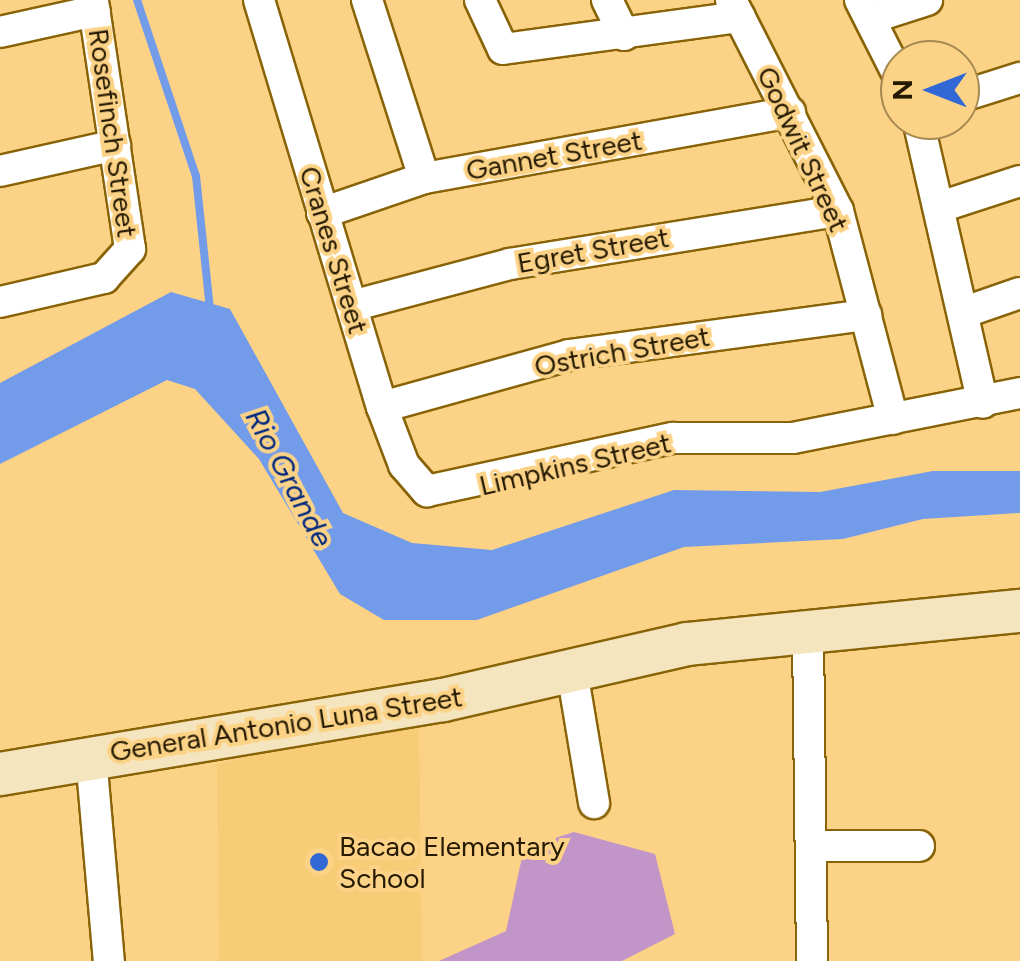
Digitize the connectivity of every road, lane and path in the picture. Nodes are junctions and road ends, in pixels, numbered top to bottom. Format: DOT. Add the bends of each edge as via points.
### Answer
graph roads {
  1 [pos="259,0"];
  2 [pos="367,0"];
  3 [pos="480,0"];
  4 [pos="607,0"];
  5 [pos="927,0"];
  6 [pos="94,6"];
  7 [pos="735,8"];
  8 [pos="866,9"];
  9 [pos="0,32"];
  10 [pos="624,35"];
  11 [pos="881,40"];
  12 [pos="1020,78"];
  13 [pos="980,91"];
  14 [pos="790,112"];
  15 [pos="923,140"];
  16 [pos="115,144"];
  17 [pos="0,171"];
  18 [pos="424,178"];
  19 [pos="1020,181"];
  20 [pos="940,207"];
  21 [pos="322,212"];
  22 [pos="838,212"];
  23 [pos="1020,294"];
  24 [pos="0,302"];
  25 [pos="352,306"];
  26 [pos="965,312"];
  27 [pos="866,315"];
  28 [pos="1020,393"];
  29 [pos="983,403"];
  30 [pos="382,406"];
  31 [pos="893,418"];
  32 [pos="427,491"];
  33 [pos="1020,611"];
  34 [pos="808,634"];
  35 [pos="572,671"];
  36 [pos="91,757"];
  37 [pos="0,774"];
  38 [pos="594,804"];
  39 [pos="811,846"];
  40 [pos="919,846"];
  41 [pos="109,961"];
  42 [pos="812,961"];
  1 -- 21 [label="street, Cranes Street"];
  2 -- 18 [label="street"];
  3 -- 10 [label="street" via="504,49"];
  4 -- 10 [label="street"];
  5 -- 8 [label="street"];
  6 -- 9 [label="street"];
  6 -- 16 [label="street, Rosefinch Street"];
  7 -- 10 [label="street"];
  7 -- 14 [label="street, Godwit Street"];
  8 -- 11 [label="street"];
  12 -- 13 [label="street"];
  14 -- 18 [label="street, Gannet Street"];
  14 -- 22 [label="street, Godwit Street"];
  15 -- 20 [label="street"];
  16 -- 17 [label="street"];
  16 -- 24 [label="street, Rosefinch Street" via="131,232 125,265"];
  18 -- 21 [label="street, Gannet Street"];
  19 -- 20 [label="street"];
  20 -- 26 [label="street"];
  21 -- 25 [label="street, Cranes Street"];
  22 -- 25 [label="street, Egret Street" via="510,264"];
  22 -- 27 [label="street, Godwit Street"];
  23 -- 26 [label="street"];
  25 -- 30 [label="street, Cranes Street"];
  26 -- 29 [label="street"];
  27 -- 30 [label="street, Ostrich Street" via="569,355"];
  27 -- 31 [label="street, Godwit Street"];
  28 -- 29 [label="street, Limpkins Street"];
  29 -- 31 [label="street, Limpkins Street"];
  30 -- 32 [label="street, Cranes Street" via="404,465"];
  31 -- 32 [label="street, Limpkins Street" via="794,438 673,438 462,491"];
  33 -- 34 [label="main road, General Antonio Luna Street"];
  34 -- 35 [label="main road, General Antonio Luna Street" via="686,644"];
  34 -- 39 [label="street"];
  35 -- 36 [label="main road, General Antonio Luna Street"];
  35 -- 38 [label="street"];
  36 -- 37 [label="main road, General Antonio Luna Street"];
  36 -- 41 [label="street"];
  39 -- 40 [label="street"];
  39 -- 42 [label="street"];
}
